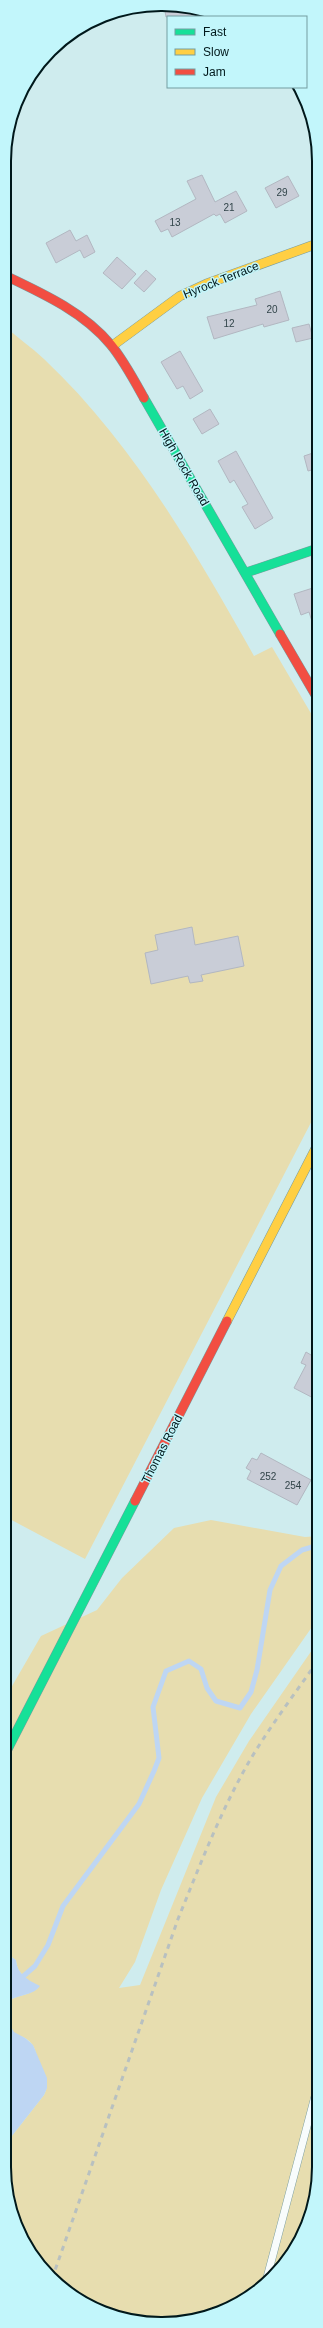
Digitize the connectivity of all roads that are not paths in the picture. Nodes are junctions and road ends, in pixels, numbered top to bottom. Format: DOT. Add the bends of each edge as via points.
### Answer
graph roads {
  1 [pos="312,245"];
  2 [pos="11,278"];
  3 [pos="112,346"];
  4 [pos="312,550"];
  5 [pos="245,573"];
  6 [pos="312,689"];
  7 [pos="312,1156"];
  8 [pos="11,1742"];
  9 [pos="312,2107"];
  10 [pos="268,2273"];
  1 -- 3 [label="main road, Hyrock Terrace" via="180,296"];
  2 -- 3 [label="main road, High Rock Road" via="50,298 93,328"];
  3 -- 5 [label="main road, High Rock Road"];
  4 -- 5 [label="main road"];
  5 -- 6 [label="main road, High Rock Road"];
  7 -- 8 [label="main road, Thomas Road"];
  9 -- 10 [label="lane"];
}
